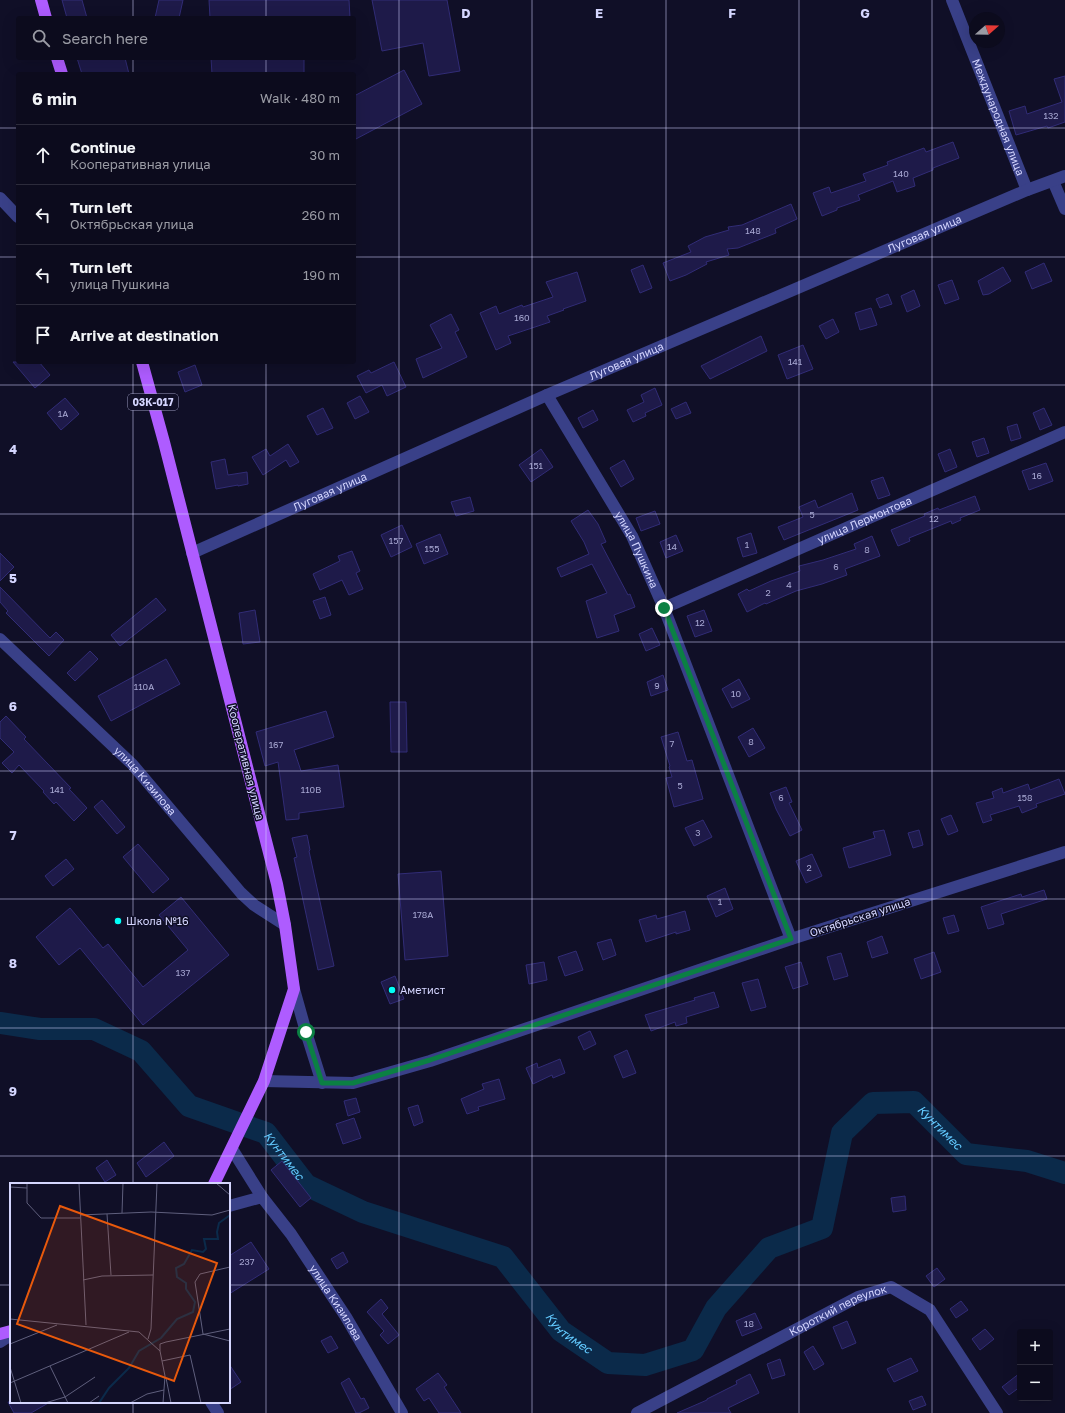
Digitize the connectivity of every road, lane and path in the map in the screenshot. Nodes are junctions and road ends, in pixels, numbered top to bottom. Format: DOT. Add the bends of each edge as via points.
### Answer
graph roads {
  1 [pos="41,0"];
  2 [pos="952,0"];
  3 [pos="45,16"];
  4 [pos="58,60"];
  5 [pos="61,72"];
  6 [pos="1065,176"];
  7 [pos="1053,181"];
  8 [pos="1027,190"];
  9 [pos="0,198"];
  10 [pos="1065,208"];
  11 [pos="16,215"];
  12 [pos="143,364"];
  13 [pos="547,395"];
  14 [pos="1065,432"];
  15 [pos="192,553"];
  16 [pos="664,608"];
  17 [pos="0,639"];
  18 [pos="1065,852"];
  19 [pos="285,925"];
  20 [pos="791,939"];
  21 [pos="294,989"];
  22 [pos="264,1081"];
  23 [pos="322,1083"];
  24 [pos="232,1149"];
  25 [pos="215,1183"];
  26 [pos="262,1197"];
  27 [pos="230,1206"];
  28 [pos="10,1331"];
  29 [pos="0,1334"];
  30 [pos="10,1336"];
  31 [pos="0,1342"];
  32 [pos="213,1403"];
  33 [pos="218,1413"];
  34 [pos="402,1413"];
  35 [pos="637,1413"];
  36 [pos="996,1413"];
  1 -- 3 [label="main road"];
  2 -- 8 [label="street, Международная улица"];
  4 -- 5 [label="main road"];
  6 -- 7 [label="street, Луговая улица"];
  7 -- 8 [label="street, Луговая улица"];
  7 -- 10 [label="street"];
  8 -- 13 [label="street, Луговая улица"];
  9 -- 11 [label="street"];
  12 -- 15 [label="main road, Кооперативная улица / 03К-017"];
  13 -- 15 [label="street, Луговая улица"];
  13 -- 16 [label="street, улица Пушкина" via="632,536"];
  14 -- 16 [label="street, улица Лермонтова"];
  15 -- 19 [label="main road, Кооперативная улица" via="277,884"];
  16 -- 20 [label="street, улица Пушкина"];
  17 -- 19 [label="street, улица Кизилова" via="132,764 241,892 254,905"];
  18 -- 20 [label="street, Октябрьская улица"];
  19 -- 21 [label="main road, Кооперативная улица"];
  20 -- 23 [label="street, Октябрьская улица" via="430,1060 353,1083"];
  21 -- 22 [label="main road"];
  21 -- 23 [label="street, Кооперативная улица"];
  22 -- 23 [label="street, Октябрьская улица"];
  22 -- 24 [label="main road"];
  24 -- 25 [label="main road"];
  24 -- 26 [label="street, улица Кизилова"];
  26 -- 27 [label="street"];
  26 -- 34 [label="street, улица Кизилова" via="291,1234 346,1317"];
  28 -- 29 [label="main road"];
  30 -- 31 [label="street"];
  32 -- 33 [label="street"];
  35 -- 36 [label="street, Короткий переулок" via="858,1297 891,1287 930,1310"];
}
